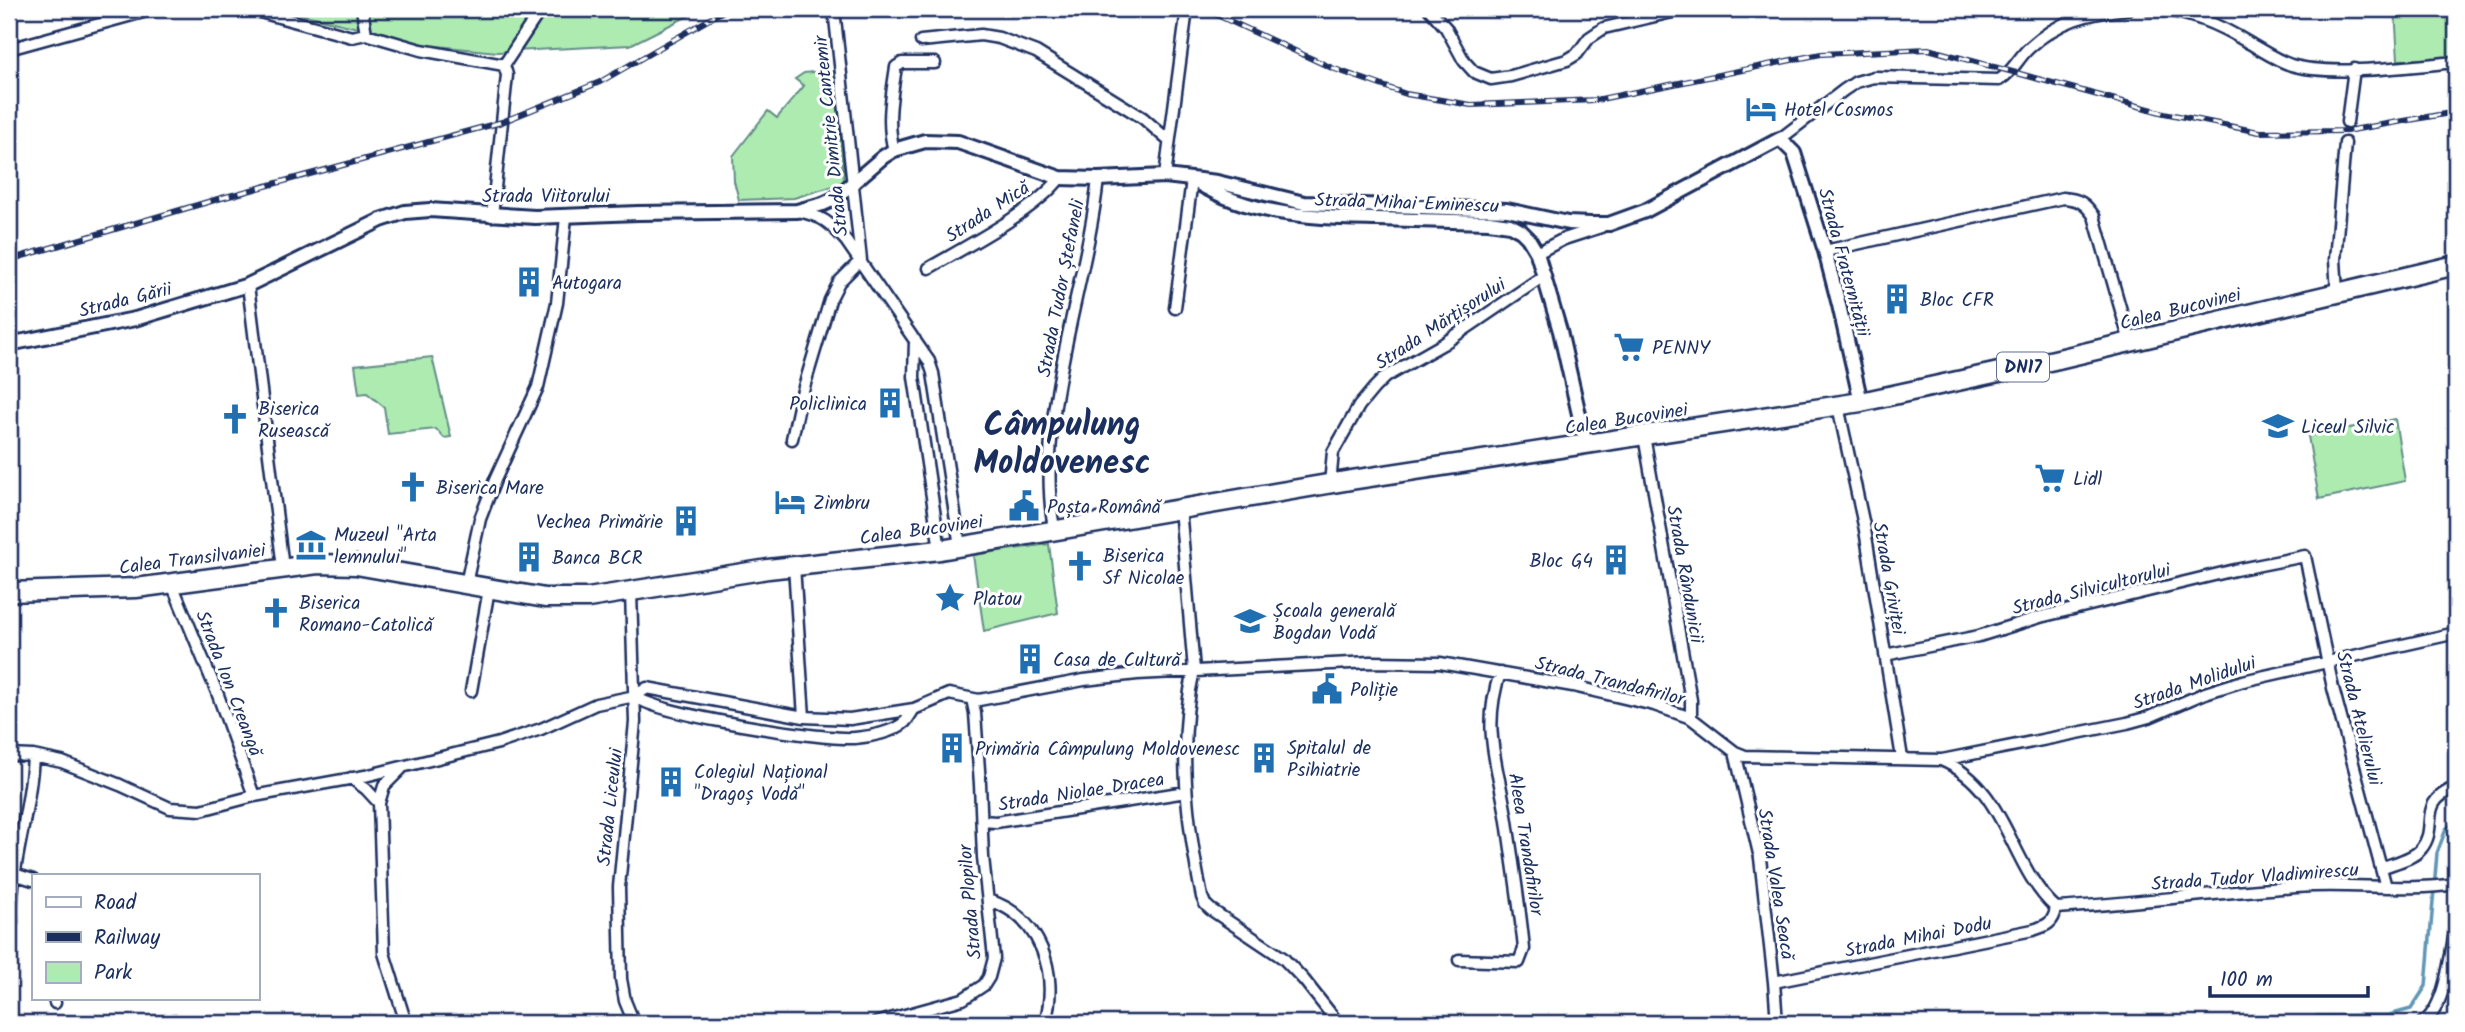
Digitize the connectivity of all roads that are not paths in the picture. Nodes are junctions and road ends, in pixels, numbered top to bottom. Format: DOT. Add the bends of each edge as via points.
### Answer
graph roads {
  1 [pos="154,9"];
  2 [pos="249,9"];
  3 [pos="362,9"];
  4 [pos="541,9"];
  5 [pos="834,9"];
  6 [pos="1187,9"];
  7 [pos="1429,9"];
  8 [pos="1685,9"];
  9 [pos="2128,9"];
  10 [pos="2149,9"];
  11 [pos="2112,10"];
  12 [pos="366,34"];
  13 [pos="921,41"];
  14 [pos="9,49"];
  15 [pos="935,62"];
  16 [pos="2456,62"];
  17 [pos="504,65"];
  18 [pos="2354,69"];
  19 [pos="2347,122"];
  20 [pos="1780,139"];
  21 [pos="1168,140"];
  22 [pos="2345,144"];
  23 [pos="894,150"];
  24 [pos="1165,176"];
  25 [pos="1060,178"];
  26 [pos="1098,179"];
  27 [pos="1192,180"];
  28 [pos="853,184"];
  29 [pos="797,211"];
  30 [pos="492,216"];
  31 [pos="566,217"];
  32 [pos="1609,224"];
  33 [pos="1825,251"];
  34 [pos="1537,253"];
  35 [pos="861,260"];
  36 [pos="2456,265"];
  37 [pos="929,268"];
  38 [pos="1545,275"];
  39 [pos="248,285"];
  40 [pos="2337,292"];
  41 [pos="1175,308"];
  42 [pos="915,339"];
  43 [pos="2130,342"];
  44 [pos="9,344"];
  45 [pos="1861,402"];
  46 [pos="1838,406"];
  47 [pos="1644,436"];
  48 [pos="792,439"];
  49 [pos="1586,445"];
  50 [pos="1330,484"];
  51 [pos="1180,509"];
  52 [pos="1054,529"];
  53 [pos="960,546"];
  54 [pos="940,550"];
  55 [pos="2305,556"];
  56 [pos="794,566"];
  57 [pos="283,568"];
  58 [pos="172,584"];
  59 [pos="466,584"];
  60 [pos="489,589"];
  61 [pos="9,592"];
  62 [pos="631,592"];
  63 [pos="2456,633"];
  64 [pos="1885,655"];
  65 [pos="2328,662"];
  66 [pos="1194,670"];
  67 [pos="1500,673"];
  68 [pos="471,691"];
  69 [pos="635,696"];
  70 [pos="972,699"];
  71 [pos="914,709"];
  72 [pos="804,717"];
  73 [pos="1691,718"];
  74 [pos="1735,752"];
  75 [pos="9,755"];
  76 [pos="33,756"];
  77 [pos="1902,758"];
  78 [pos="1941,760"];
  79 [pos="405,766"];
  80 [pos="351,778"];
  81 [pos="2456,787"];
  82 [pos="1186,792"];
  83 [pos="254,796"];
  84 [pos="379,803"];
  85 [pos="982,821"];
  86 [pos="2381,867"];
  87 [pos="14,874"];
  88 [pos="32,880"];
  89 [pos="2452,885"];
  90 [pos="2386,887"];
  91 [pos="988,900"];
  92 [pos="2056,908"];
  93 [pos="12,922"];
  94 [pos="2456,928"];
  95 [pos="1459,960"];
  96 [pos="1774,982"];
  97 [pos="406,1023"];
  98 [pos="634,1023"];
  99 [pos="876,1023"];
  100 [pos="1045,1023"];
  101 [pos="1338,1023"];
  102 [pos="1777,1023"];
  103 [pos="2422,1023"];
  1 -- 14 [label="street"];
  2 -- 12 [label="street" via="352,37"];
  3 -- 12 [label="street"];
  4 -- 17 [label="street"];
  5 -- 28 [label="street, Strada Dimitrie Cantemir"];
  6 -- 21 [label="street"];
  7 -- 8 [label="street" via="1464,61 1474,72 1491,79 1567,60 1604,28"];
  9 -- 11 [label="street"];
  10 -- 18 [label="street" via="2214,23 2301,68"];
  11 -- 20 [label="street, Strada Mihai Eminescu" via="2054,28 2026,50 2000,80 1874,76 1856,82"];
  12 -- 17 [label="street" via="421,50"];
  13 -- 21 [label="street" via="981,35 1036,52 1137,113"];
  15 -- 23 [label="street" via="902,62 896,67 890,114"];
  16 -- 18 [label="street"];
  17 -- 30 [label="street" via="507,75"];
  18 -- 19 [label="street"];
  20 -- 32 [label="street, Strada Mihai Eminescu" via="1645,211"];
  20 -- 33 [label="street, Strada Fraternității" via="1794,153"];
  21 -- 24 [label="street"];
  22 -- 40 [label="street" via="2335,260"];
  23 -- 25 [label="street, Strada Mihai Eminescu" via="925,141 958,142"];
  23 -- 28 [label="street, Strada Mihai Eminescu"];
  24 -- 26 [label="street, Strada Mihai Eminescu"];
  24 -- 27 [label="street, Strada Mihai Eminescu"];
  25 -- 26 [label="street, Strada Mihai Eminescu"];
  25 -- 37 [label="street, Strada Mică" via="1041,198"];
  26 -- 52 [label="street, Strada Tudor Ștefaneli" via="1053,424 1049,497"];
  27 -- 32 [label="street, Strada Mihai Eminescu" via="1304,203 1499,210 1568,223"];
  27 -- 34 [label="street, Strada Mihai Eminescu" via="1214,194 1250,206 1304,217 1500,223 1521,231"];
  27 -- 41 [label="street"];
  28 -- 29 [label="street, Strada Viitorului" via="823,204"];
  28 -- 35 [label="street, Strada Dimitrie Cantemir"];
  29 -- 31 [label="street, Strada Viitorului"];
  29 -- 35 [label="street, Strada Dimitrie Cantemir" via="820,216 831,224"];
  30 -- 31 [label="street, Strada Viitorului"];
  30 -- 39 [label="street, Strada Viitorului" via="405,212"];
  31 -- 59 [label="street" via="556,303 538,387 480,520"];
  32 -- 34 [label="street, Strada Mihai Eminescu"];
  33 -- 43 [label="street" via="2075,199 2087,205 2094,216"];
  33 -- 45 [label="street, Strada Fraternității"];
  34 -- 38 [label="street"];
  35 -- 42 [label="street, Strada Dimitrie Cantemir"];
  35 -- 48 [label="street" via="839,282 830,300"];
  36 -- 40 [label="highway, Calea Bucovinei / DN17"];
  38 -- 49 [label="street"];
  38 -- 50 [label="street, Strada Mărțișorului" via="1385,377 1359,406 1334,452"];
  39 -- 44 [label="street, Strada Gării" via="135,318"];
  39 -- 57 [label="street"];
  40 -- 43 [label="highway, Calea Bucovinei / DN17"];
  42 -- 53 [label="street, Strada Dimitrie Cantemir" via="933,373"];
  42 -- 54 [label="street" via="914,377"];
  43 -- 45 [label="highway, Calea Bucovinei / DN17"];
  45 -- 46 [label="highway, Calea Bucovinei / DN17"];
  46 -- 47 [label="highway, Calea Bucovinei / DN17"];
  46 -- 64 [label="street, Strada Griviței" via="1865,530"];
  47 -- 49 [label="highway, Calea Bucovinei / DN17"];
  47 -- 73 [label="street, Strada Rândunicii"];
  49 -- 50 [label="highway, Calea Bucovinei / DN17"];
  50 -- 51 [label="highway, Calea Bucovinei / DN17"];
  51 -- 52 [label="highway, Calea Bucovinei / DN17"];
  51 -- 66 [label="street"];
  52 -- 53 [label="highway, Calea Bucovinei / DN17"];
  53 -- 54 [label="highway, Calea Bucovinei / DN17"];
  54 -- 56 [label="highway, Calea Bucovinei / DN17"];
  55 -- 64 [label="street, Strada Silvicultorului"];
  55 -- 65 [label="street, Strada Atelierului"];
  56 -- 62 [label="highway, Calea Transilvaniei / DN17"];
  56 -- 72 [label="street"];
  57 -- 58 [label="highway, Calea Transilvaniei / DN17"];
  57 -- 59 [label="highway, Calea Transilvaniei / DN17" via="356,565"];
  58 -- 61 [label="highway, Calea Transilvaniei / DN17"];
  58 -- 83 [label="street, Strada Ion Creangă"];
  59 -- 60 [label="highway, Calea Transilvaniei / DN17"];
  60 -- 62 [label="highway, Calea Transilvaniei / DN17" via="560,598"];
  60 -- 68 [label="street"];
  62 -- 69 [label="street, Strada Liceului"];
  63 -- 65 [label="street, Strada Molidului"];
  64 -- 77 [label="street, Strada Griviței"];
  65 -- 78 [label="street, Strada Molidului" via="2218,689 2127,723"];
  65 -- 86 [label="street, Strada Atelierului"];
  66 -- 67 [label="street, Strada Trandafirilor" via="1395,661"];
  66 -- 70 [label="street, Strada Trandafirilor" via="1084,680"];
  66 -- 82 [label="street" via="1185,748"];
  67 -- 73 [label="street, Strada Trandafirilor" via="1637,701"];
  67 -- 95 [label="street, Aleea Trandafirilor" via="1490,734 1524,949 1519,962"];
  69 -- 71 [label="street" via="647,704 815,737 872,735 905,723"];
  69 -- 72 [label="street" via="653,688"];
  69 -- 79 [label="street" via="596,704 499,743"];
  69 -- 98 [label="street, Strada Liceului" via="619,887 621,979"];
  70 -- 71 [label="street, Strada Trandafirilor" via="949,694"];
  70 -- 85 [label="street, Strada Plopilor"];
  71 -- 72 [label="street" via="864,719"];
  73 -- 74 [label="street, Strada Trandafirilor"];
  74 -- 77 [label="street" via="1745,756"];
  74 -- 96 [label="street, Strada Valea Seacă" via="1760,858"];
  75 -- 76 [label="street"];
  76 -- 83 [label="street" via="96,774 170,808 201,810"];
  76 -- 87 [label="street"];
  77 -- 78 [label="street"];
  78 -- 92 [label="street" via="1977,783 2035,882"];
  79 -- 80 [label="street"];
  79 -- 84 [label="street" via="384,786"];
  80 -- 83 [label="street"];
  80 -- 84 [label="street"];
  81 -- 86 [label="street" via="2433,803 2420,851"];
  82 -- 85 [label="street, Strada Niolae Dracea"];
  82 -- 101 [label="street" via="1205,904 1283,958"];
  84 -- 97 [label="street" via="384,953"];
  85 -- 91 [label="street, Strada Plopilor"];
  86 -- 90 [label="street, Strada Atelierului"];
  87 -- 88 [label="street"];
  87 -- 93 [label="street"];
  89 -- 90 [label="street, Strada Tudor Vladimirescu"];
  90 -- 92 [label="street, Strada Tudor Vladimirescu" via="2269,888"];
  91 -- 99 [label="street, Strada Plopilor" via="994,958 985,985 963,999"];
  91 -- 100 [label="street" via="1027,925 1041,944 1049,987"];
  92 -- 96 [label="street, Strada Mihai Dodu" via="2045,927"];
  94 -- 103 [label="street" via="2444,989 2430,1019"];
  96 -- 102 [label="street, Strada Valea Seacă"];
}
